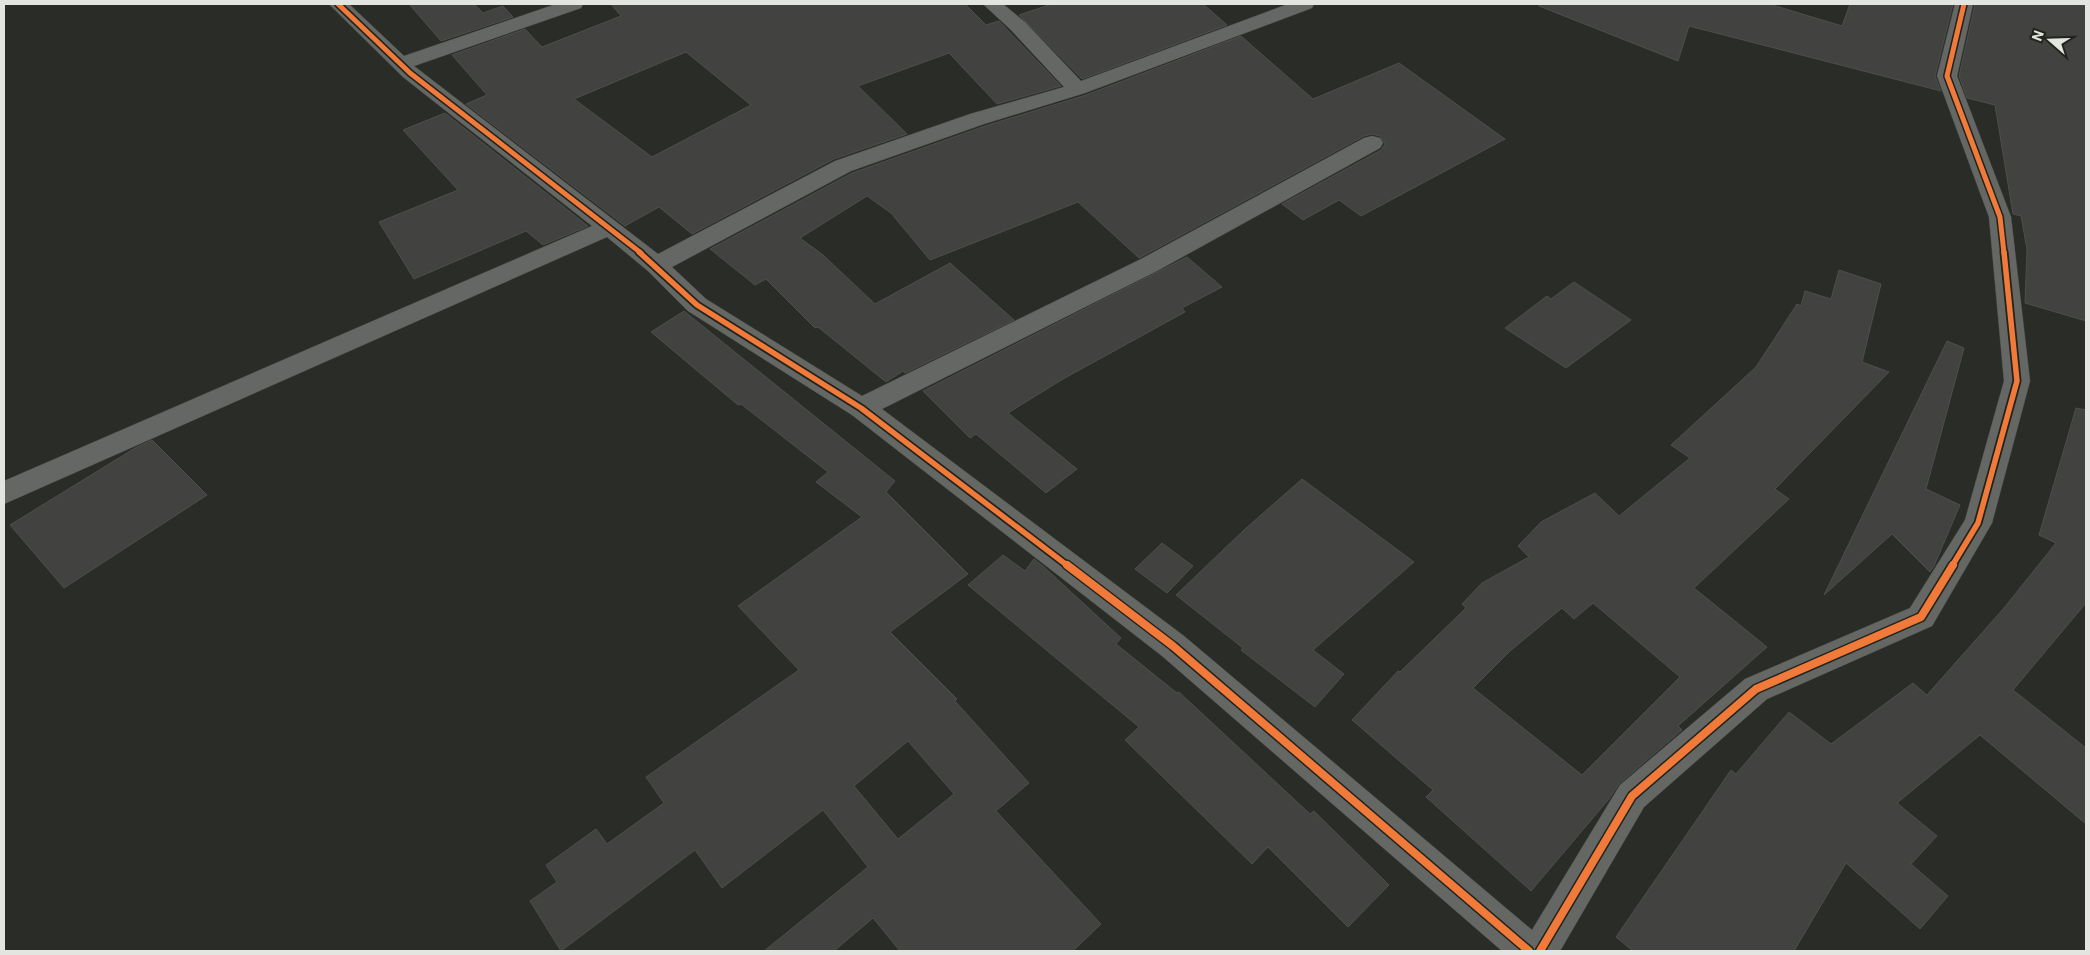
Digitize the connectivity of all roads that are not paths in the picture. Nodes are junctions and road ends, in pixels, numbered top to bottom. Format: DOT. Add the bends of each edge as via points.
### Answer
graph roads {
  1 [pos="338,4"];
  2 [pos="574,4"];
  3 [pos="992,4"];
  4 [pos="1304,4"];
  5 [pos="1964,4"];
  6 [pos="402,64"];
  7 [pos="1078,89"];
  8 [pos="1372,143"];
  9 [pos="609,227"];
  10 [pos="656,265"];
  11 [pos="861,408"];
  12 [pos="4,493"];
  13 [pos="1529,951"];
  14 [pos="1540,951"];
  1 -- 6 [label="street"];
  2 -- 6 [label="street"];
  3 -- 7 [label="street" via="1018,26"];
  4 -- 7 [label="street"];
  5 -- 14 [label="street" via="1947,76 2000,217 2017,381 1978,523 1921,617 1756,689 1632,796"];
  6 -- 9 [label="street" via="508,151"];
  7 -- 10 [label="street" via="977,119 842,166"];
  8 -- 11 [label="street" via="1149,265"];
  9 -- 10 [label="street"];
  9 -- 12 [label="street"];
  10 -- 11 [label="street" via="697,305"];
  11 -- 13 [label="street" via="1172,646"];
}
